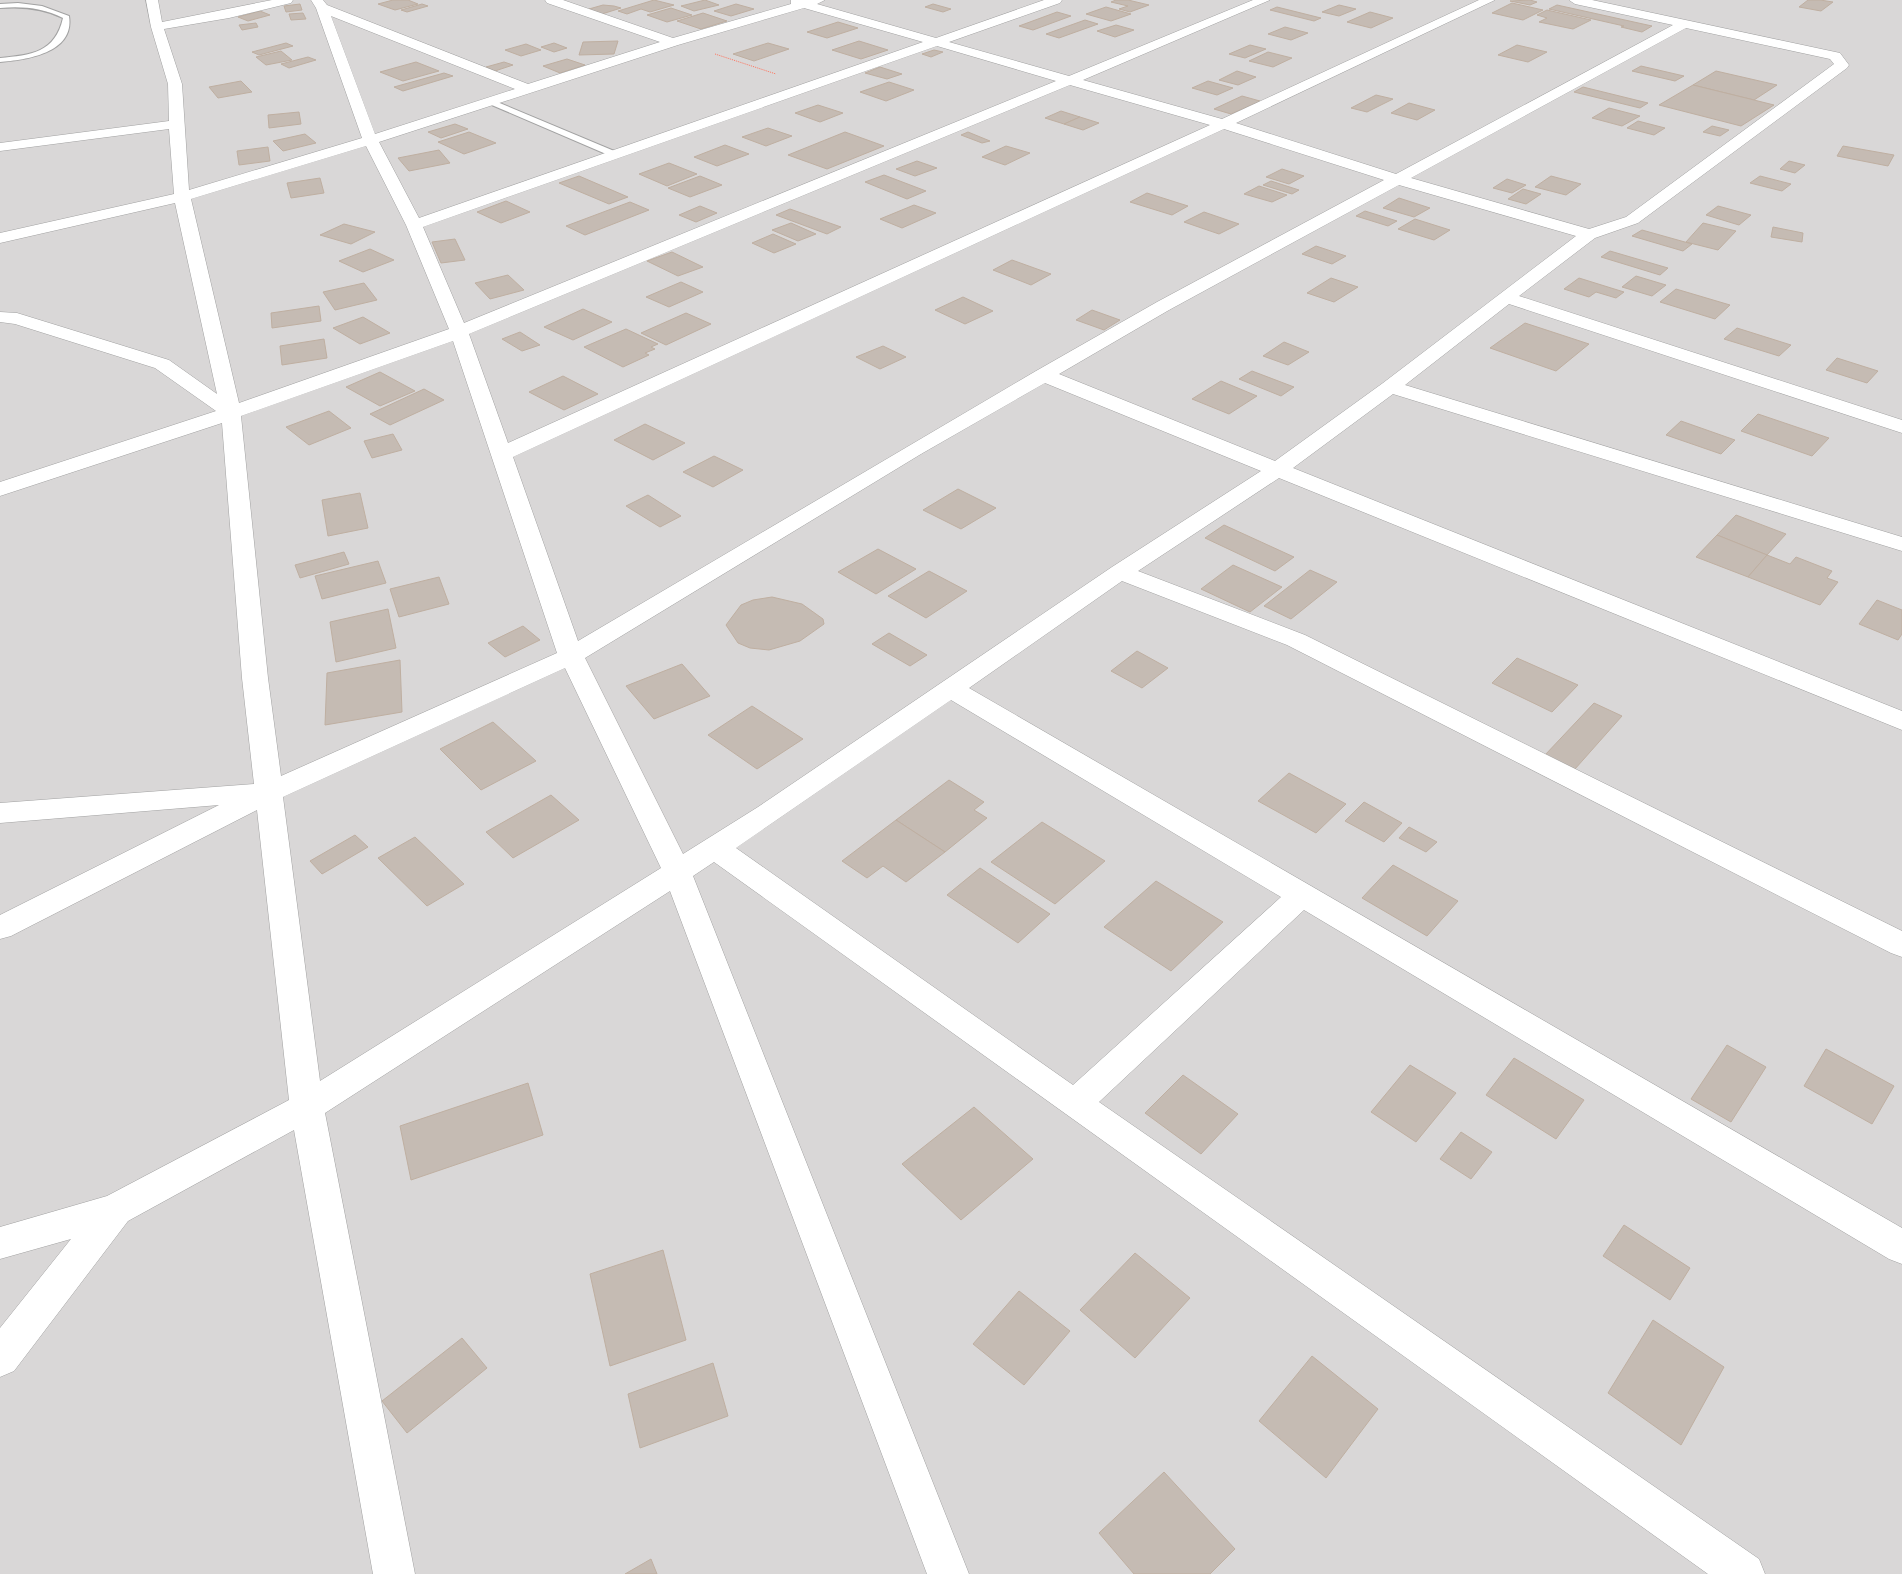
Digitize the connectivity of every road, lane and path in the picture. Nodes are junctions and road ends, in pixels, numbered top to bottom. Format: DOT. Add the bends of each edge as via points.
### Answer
graph roads {
  1 [pos="152,0"];
  2 [pos="286,0"];
  3 [pos="551,0"];
  4 [pos="789,0"];
  5 [pos="819,0"];
  6 [pos="1056,0"];
  7 [pos="1264,0"];
  8 [pos="1489,0"];
  9 [pos="1575,0"];
  10 [pos="319,4"];
  11 [pos="805,5"];
  12 [pos="0,6"];
  13 [pos="1684,24"];
  14 [pos="157,26"];
  15 [pos="673,42"];
  16 [pos="933,42"];
  17 [pos="0,60"];
  18 [pos="1070,80"];
  19 [pos="815,84"];
  20 [pos="528,89"];
  21 [pos="490,101"];
  22 [pos="176,124"];
  23 [pos="1223,124"];
  24 [pos="370,140"];
  25 [pos="0,147"];
  26 [pos="616,155"];
  27 [pos="1397,179"];
  28 [pos="182,197"];
  29 [pos="414,226"];
  30 [pos="1589,234"];
  31 [pos="0,238"];
  32 [pos="1507,298"];
  33 [pos="0,317"];
  34 [pos="460,332"];
  35 [pos="1044,375"];
  36 [pos="1390,387"];
  37 [pos="231,413"];
  38 [pos="1902,427"];
  39 [pos="501,454"];
  40 [pos="1278,469"];
  41 [pos="0,489"];
  42 [pos="1902,544"];
  43 [pos="1120,572"];
  44 [pos="571,656"];
  45 [pos="951,688"];
  46 [pos="1902,721"];
  47 [pos="269,792"];
  48 [pos="0,813"];
  49 [pos="715,848"];
  50 [pos="677,872"];
  51 [pos="1302,895"];
  52 [pos="0,928"];
  53 [pos="1902,945"];
  54 [pos="1075,1104"];
  55 [pos="307,1106"];
  56 [pos="115,1210"];
  57 [pos="0,1243"];
  58 [pos="1902,1247"];
  59 [pos="0,1358"];
  60 [pos="394,1574"];
  61 [pos="948,1574"];
  62 [pos="1744,1574"];
  1 -- 14 [label="street"];
  2 -- 14 [label="street"];
  3 -- 15 [label="street"];
  4 -- 11 [label="street"];
  5 -- 11 [label="street"];
  6 -- 16 [label="street"];
  7 -- 18 [label="street"];
  8 -- 23 [label="street"];
  9 -- 13 [label="street"];
  10 -- 20 [label="street"];
  10 -- 24 [label="street"];
  11 -- 15 [label="street"];
  11 -- 16 [label="street"];
  12 -- 17 [label="lane" via="50,8 67,17 66,32 55,45 25,58"];
  13 -- 27 [label="street"];
  13 -- 30 [label="street" via="1835,56 1842,65 1632,220"];
  14 -- 22 [label="street" via="175,84"];
  15 -- 19 [label="path"];
  15 -- 20 [label="street"];
  16 -- 18 [label="street"];
  16 -- 19 [label="street"];
  18 -- 23 [label="street"];
  18 -- 34 [label="street"];
  19 -- 26 [label="street"];
  20 -- 21 [label="street"];
  21 -- 24 [label="street"];
  21 -- 26 [label="lane"];
  22 -- 25 [label="street"];
  22 -- 28 [label="street"];
  23 -- 27 [label="street"];
  23 -- 39 [label="street"];
  24 -- 28 [label="street"];
  24 -- 29 [label="street"];
  26 -- 29 [label="street"];
  27 -- 30 [label="street"];
  27 -- 35 [label="street" via="1163,306"];
  28 -- 31 [label="street"];
  28 -- 37 [label="street"];
  29 -- 34 [label="street"];
  30 -- 32 [label="street"];
  32 -- 36 [label="street"];
  32 -- 38 [label="street"];
  33 -- 37 [label="street" via="17,319 162,364"];
  34 -- 37 [label="street"];
  34 -- 39 [label="street"];
  35 -- 40 [label="street"];
  35 -- 44 [label="street"];
  36 -- 40 [label="street"];
  36 -- 42 [label="street"];
  37 -- 41 [label="street"];
  37 -- 47 [label="street" via="255,678"];
  39 -- 44 [label="street"];
  40 -- 43 [label="street"];
  40 -- 46 [label="street"];
  43 -- 45 [label="street"];
  43 -- 53 [label="street" via="1296,640"];
  44 -- 47 [label="street"];
  44 -- 50 [label="street"];
  45 -- 49 [label="street"];
  45 -- 51 [label="street"];
  47 -- 48 [label="street"];
  47 -- 52 [label="street"];
  47 -- 55 [label="street"];
  49 -- 50 [label="street"];
  49 -- 54 [label="street"];
  50 -- 55 [label="street"];
  50 -- 61 [label="street"];
  51 -- 54 [label="street"];
  51 -- 58 [label="street"];
  54 -- 62 [label="street"];
  55 -- 56 [label="street"];
  55 -- 60 [label="street"];
  56 -- 57 [label="street"];
  56 -- 59 [label="street"];
}
